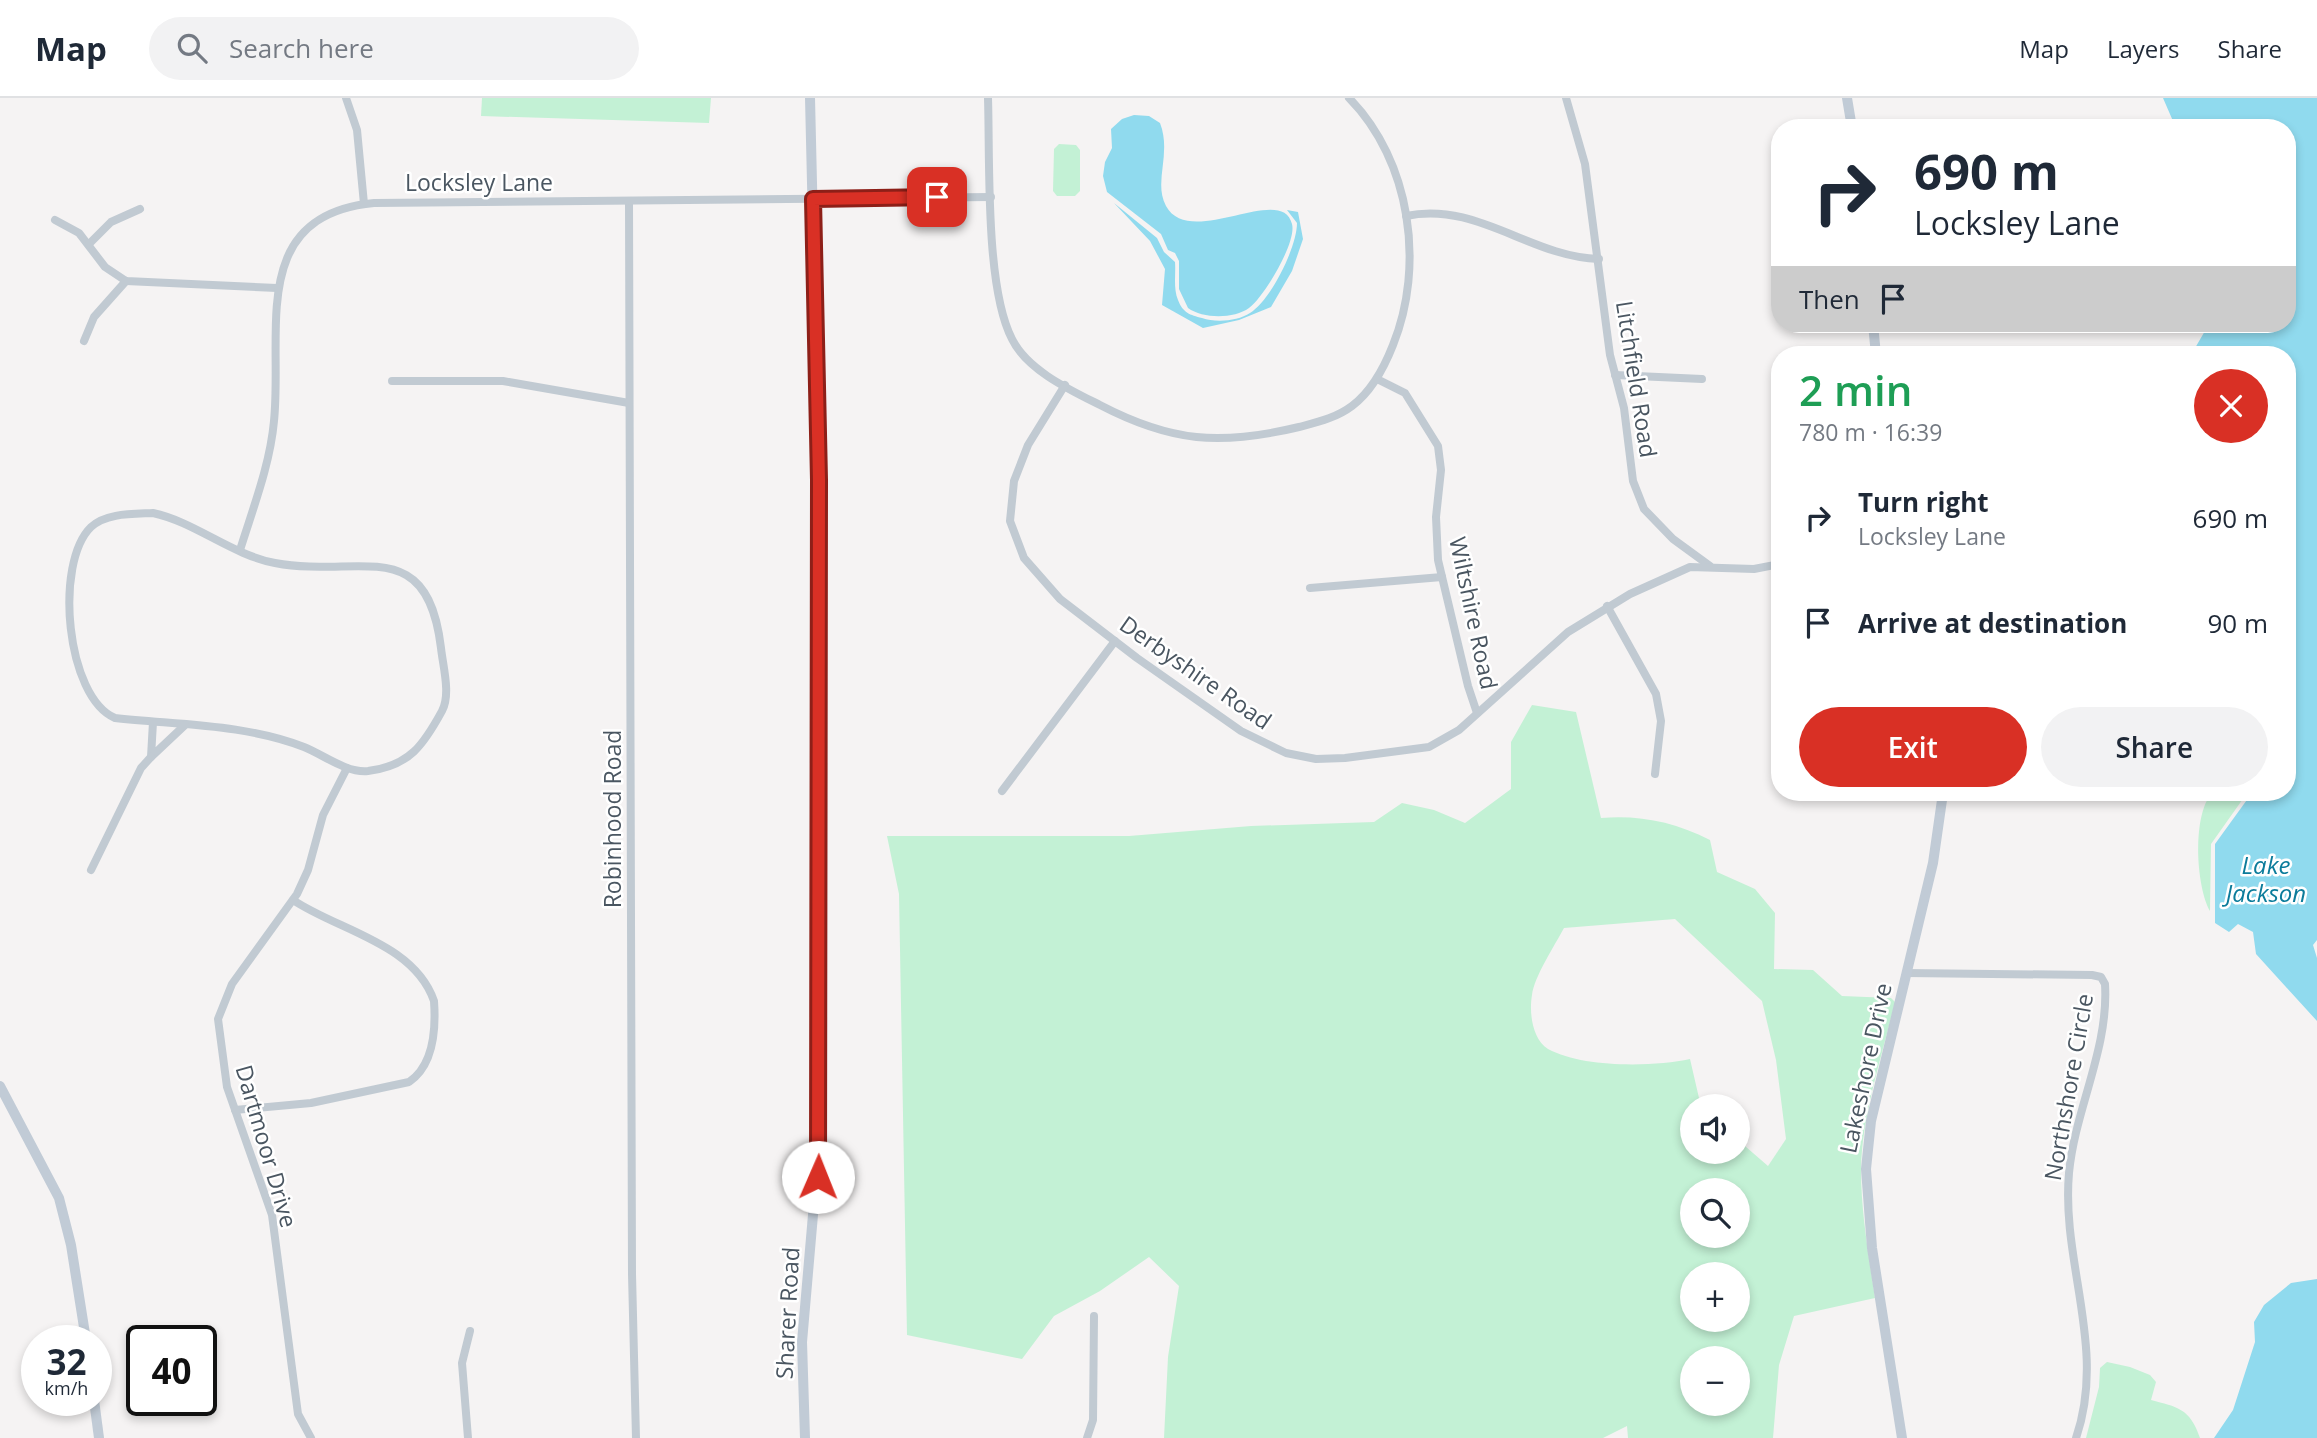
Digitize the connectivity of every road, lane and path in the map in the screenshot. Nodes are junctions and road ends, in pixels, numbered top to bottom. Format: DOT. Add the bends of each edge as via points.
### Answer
graph roads {
  1 [pos="345,98"];
  2 [pos="810,98"];
  3 [pos="988,98"];
  4 [pos="1349,98"];
  5 [pos="1566,98"];
  6 [pos="1847,98"];
  7 [pos="1850,119"];
  8 [pos="991,197"];
  9 [pos="813,199"];
  10 [pos="629,201"];
  11 [pos="364,204"];
  12 [pos="140,209"];
  13 [pos="1406,216"];
  14 [pos="55,220"];
  15 [pos="89,244"];
  16 [pos="1599,259"];
  17 [pos="126,281"];
  18 [pos="277,288"];
  19 [pos="84,341"];
  20 [pos="1615,375"];
  21 [pos="1377,379"];
  22 [pos="1702,379"];
  23 [pos="393,381"];
  24 [pos="1065,385"];
  25 [pos="629,403"];
  26 [pos="240,550"];
  27 [pos="1771,566"];
  28 [pos="1712,567"];
  29 [pos="1442,577"];
  30 [pos="1310,588"];
  31 [pos="1607,606"];
  32 [pos="1115,641"];
  33 [pos="1477,713"];
  34 [pos="153,722"];
  35 [pos="185,726"];
  36 [pos="152,757"];
  37 [pos="347,768"];
  38 [pos="1655,774"];
  39 [pos="1002,791"];
  40 [pos="1943,801"];
  41 [pos="91,870"];
  42 [pos="293,900"];
  43 [pos="1906,973"];
  44 [pos="0,1086"];
  45 [pos="235,1110"];
  46 [pos="1094,1316"];
  47 [pos="84,1325"];
  48 [pos="470,1331"];
  49 [pos="96,1416"];
  50 [pos="99,1438"];
  51 [pos="311,1438"];
  52 [pos="468,1438"];
  53 [pos="636,1438"];
  54 [pos="806,1438"];
  55 [pos="1087,1438"];
  56 [pos="1902,1438"];
  57 [pos="2076,1438"];
  1 -- 11 [label="street" via="357,130"];
  2 -- 9 [label="street, Sharer Road"];
  3 -- 8 [label="street"];
  4 -- 13 [label="street" via="1364,113 1384,148"];
  5 -- 16 [label="street, Litchfield Road" via="1585,164"];
  6 -- 7 [label="street"];
  8 -- 9 [label="street, Locksley Lane"];
  8 -- 24 [label="street" via="1005,324 1023,355"];
  9 -- 10 [label="street, Locksley Lane"];
  9 -- 54 [label="street, Sharer Road" via="819,480 818,1177 803,1328"];
  10 -- 11 [label="street, Locksley Lane"];
  10 -- 25 [label="street, Robinhood Road"];
  11 -- 18 [label="street, Locksley Lane" via="329,215 304,232 288,253"];
  12 -- 15 [label="street" via="111,222"];
  13 -- 16 [label="street" via="1449,213 1561,254"];
  13 -- 21 [label="street" via="1408,294 1398,334"];
  14 -- 15 [label="street"];
  15 -- 17 [label="street" via="105,267"];
  16 -- 20 [label="street, Litchfield Road"];
  17 -- 18 [label="street"];
  17 -- 19 [label="street" via="94,317"];
  18 -- 26 [label="street, Locksley Lane" via="273,431"];
  20 -- 22 [label="street"];
  20 -- 28 [label="street, Litchfield Road" via="1640,502 1673,539"];
  21 -- 24 [label="street" via="1355,404 1333,418 1284,430 1207,439 1142,426"];
  21 -- 29 [label="street, Wiltshire Road" via="1405,393 1438,446 1437,544"];
  23 -- 25 [label="street" via="503,381"];
  24 -- 32 [label="street, Derbyshire Road" via="1018,467 1010,521 1031,569 1060,599"];
  25 -- 53 [label="street, Robinhood Road"];
  26 -- 34 [label="street" via="153,513 110,517 87,531 71,590 76,660 88,692 104,713"];
  26 -- 37 [label="street" via="274,563 380,567 410,576 429,597 439,635 444,706 422,747 410,757 368,771"];
  27 -- 28 [label="street"];
  28 -- 31 [label="street, Derbyshire Road" via="1690,567"];
  29 -- 30 [label="street"];
  29 -- 33 [label="street, Wiltshire Road"];
  31 -- 33 [label="street, Derbyshire Road" via="1544,651"];
  31 -- 38 [label="street" via="1656,694 1661,721"];
  32 -- 33 [label="street, Derbyshire Road" via="1241,730 1300,756 1345,758 1429,747"];
  32 -- 39 [label="street"];
  34 -- 35 [label="street"];
  34 -- 36 [label="street"];
  35 -- 36 [label="street"];
  35 -- 37 [label="street" via="272,737"];
  36 -- 41 [label="street" via="142,768"];
  37 -- 42 [label="street, Dartmoor Drive" via="323,815 308,870"];
  40 -- 43 [label="street, Lakeshore Drive"];
  42 -- 45 [label="street, Dartmoor Drive" via="232,984 220,1009 223,1069"];
  42 -- 45 [label="street" via="311,913 382,944 419,979 434,1001 430,1048 421,1073 409,1082 332,1100"];
  43 -- 56 [label="street, Lakeshore Drive" via="1871,1121 1866,1169 1872,1248"];
  43 -- 57 [label="street, Northshore Circle" via="2092,975 2105,984 2098,1051 2069,1172 2089,1366"];
  44 -- 47 [label="street" via="59,1198"];
  45 -- 51 [label="street, Dartmoor Drive" via="272,1215 298,1414"];
  46 -- 55 [label="street" via="1093,1420"];
  48 -- 52 [label="street" via="462,1363"];
  49 -- 50 [label="street"];
}
